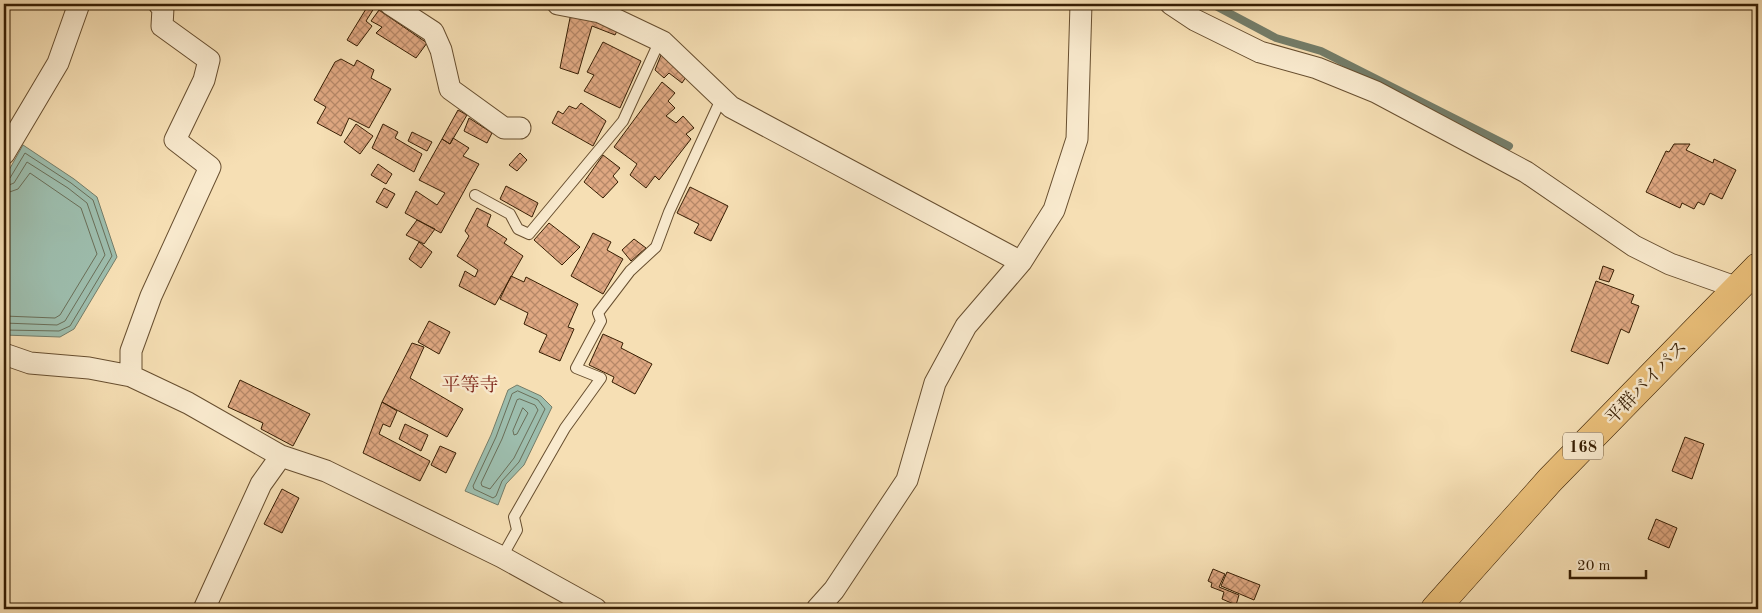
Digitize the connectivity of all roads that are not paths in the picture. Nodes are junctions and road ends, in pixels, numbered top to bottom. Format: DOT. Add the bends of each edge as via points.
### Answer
graph roads {
  1 [pos="79,4"];
  2 [pos="159,4"];
  3 [pos="390,4"];
  4 [pos="558,4"];
  5 [pos="1081,4"];
  6 [pos="1171,4"];
  7 [pos="663,42"];
  8 [pos="722,97"];
  9 [pos="520,128"];
  10 [pos="4,154"];
  11 [pos="475,195"];
  12 [pos="1022,262"];
  13 [pos="1758,267"];
  14 [pos="1738,288"];
  15 [pos="4,354"];
  16 [pos="131,376"];
  17 [pos="280,456"];
  18 [pos="502,557"];
  19 [pos="204,609"];
  20 [pos="596,609"];
  21 [pos="817,609"];
  22 [pos="1435,609"];
  1 -- 10 [label="street" via="58,63"];
  2 -- 16 [label="street" via="163,8 162,26 209,60 204,80 175,140 210,167 130,351"];
  3 -- 9 [label="street" via="433,32 441,50 450,89 504,128"];
  4 -- 7 [label="street" via="600,12"];
  5 -- 12 [label="street" via="1077,139 1054,210"];
  6 -- 14 [label="street" via="1195,20 1260,52 1317,68 1376,92 1526,172 1634,246 1670,264"];
  7 -- 8 [label="street"];
  7 -- 11 [label="lane" via="623,121 529,234 518,228 510,214"];
  8 -- 12 [label="street" via="739,111"];
  8 -- 18 [label="lane" via="668,212 656,248 630,271 598,313 602,321 576,368 601,378 564,428 514,516 517,530"];
  12 -- 21 [label="street" via="966,326 935,383 907,480 834,590"];
  13 -- 14 [label="highway, 平群バイパス / 168"];
  14 -- 22 [label="highway, 平群バイパス / 168" via="1550,480"];
  15 -- 16 [label="street" via="30,362"];
  16 -- 17 [label="street" via="188,403"];
  17 -- 18 [label="street" via="326,471"];
  17 -- 19 [label="street" via="261,484"];
  18 -- 20 [label="street"];
}
